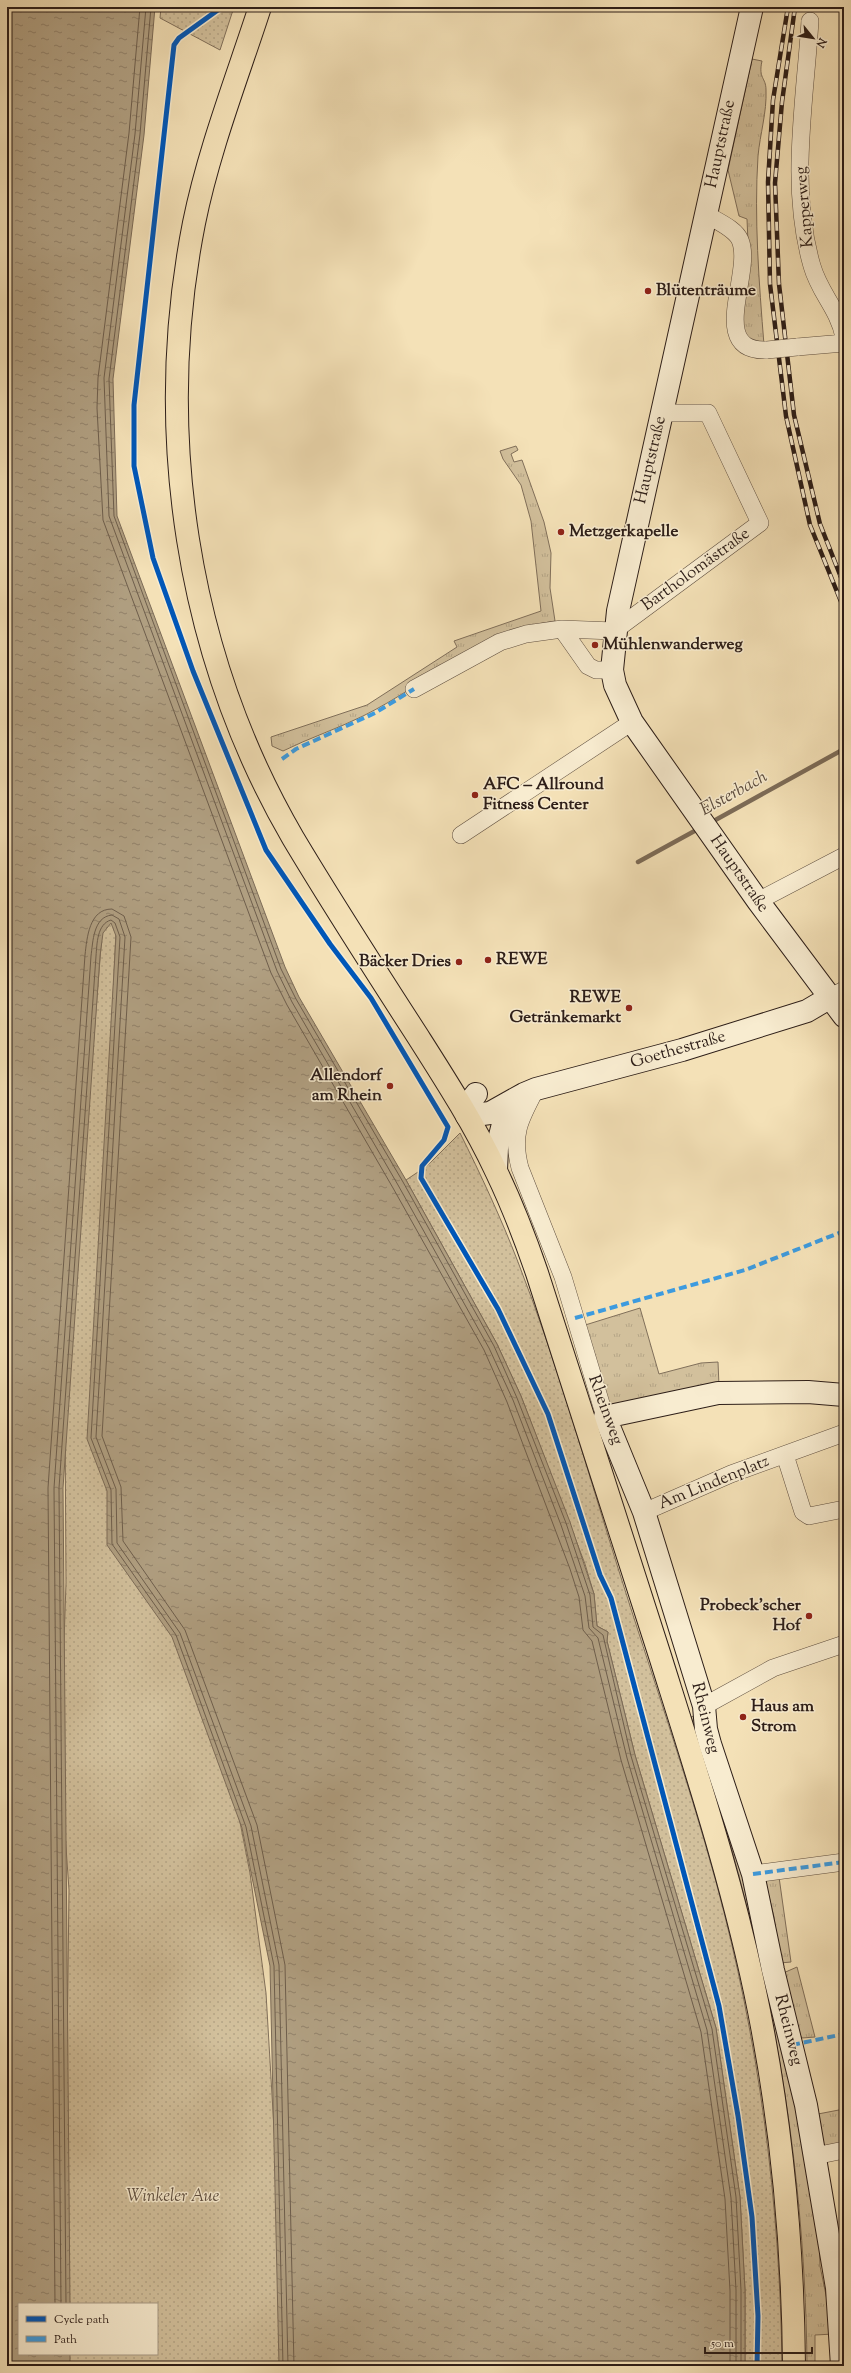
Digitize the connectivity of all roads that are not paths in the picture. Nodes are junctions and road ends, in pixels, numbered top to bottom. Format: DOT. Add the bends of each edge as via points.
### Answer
graph roads {
  1 [pos="260,7"];
  2 [pos="752,7"];
  3 [pos="810,22"];
  4 [pos="706,214"];
  5 [pos="844,337"];
  6 [pos="844,343"];
  7 [pos="662,413"];
  8 [pos="562,628"];
  9 [pos="614,631"];
  10 [pos="612,670"];
  11 [pos="414,689"];
  12 [pos="632,722"];
  13 [pos="461,835"];
  14 [pos="844,856"];
  15 [pos="758,901"];
  16 [pos="836,994"];
  17 [pos="844,1016"];
  18 [pos="444,1078"];
  19 [pos="476,1094"];
  20 [pos="523,1096"];
  21 [pos="467,1116"];
  22 [pos="496,1170"];
  23 [pos="844,1395"];
  24 [pos="605,1417"];
  25 [pos="844,1433"];
  26 [pos="785,1455"];
  27 [pos="844,1509"];
  28 [pos="644,1512"];
  29 [pos="844,1644"];
  30 [pos="704,1706"];
  31 [pos="844,1862"];
  32 [pos="753,1874"];
  33 [pos="844,2150"];
  34 [pos="815,2156"];
  35 [pos="794,2366"];
  36 [pos="842,2366"];
  1 -- 18 [label="main road" via="211,156 195,221 183,288 177,356 176,423 181,491 190,557 205,623 222,679 242,733 266,786 293,837"];
  2 -- 4 [label="street, Hauptstraße"];
  3 -- 5 [label="street, Kapperweg" via="799,180 812,266 822,292 837,313"];
  4 -- 6 [label="street, bridge" via="736,234 742,247 743,269 735,318 738,335 747,346 759,351"];
  4 -- 7 [label="street, Hauptstraße"];
  7 -- 9 [label="street, Hauptstraße"];
  7 -- 9 [label="street, Bartholomästraße" via="708,413 760,523"];
  8 -- 9 [label="street"];
  8 -- 10 [label="street" via="588,666 596,670"];
  8 -- 11 [label="street" via="526,634 500,642"];
  9 -- 10 [label="street, Hauptstraße"];
  10 -- 12 [label="street, Hauptstraße" via="615,685"];
  12 -- 13 [label="street"];
  12 -- 15 [label="street, Hauptstraße"];
  14 -- 15 [label="street"];
  15 -- 16 [label="street, Hauptstraße"];
  16 -- 17 [label="street, Hauptstraße"];
  16 -- 20 [label="street, Goethestraße" via="807,1011"];
  18 -- 19 [label="street"];
  18 -- 21 [label="main road"];
  19 -- 20 [label="street"];
  19 -- 21 [label="street" via="469,1103"];
  20 -- 21 [label="street" via="490,1113"];
  20 -- 22 [label="street" via="497,1148"];
  20 -- 24 [label="street, Rheinweg" via="515,1137 520,1168 562,1277"];
  21 -- 22 [label="main road"];
  22 -- 35 [label="main road" via="537,1272 676,1707 733,1897 767,2056 784,2168 794,2302"];
  23 -- 24 [label="street" via="808,1392 718,1393"];
  24 -- 28 [label="street, Rheinweg"];
  25 -- 26 [label="street, Am Lindenplatz"];
  26 -- 27 [label="street, Am Lindenplatz" via="803,1512 809,1516"];
  26 -- 28 [label="street, Am Lindenplatz" via="731,1474"];
  28 -- 30 [label="street, Rheinweg"];
  29 -- 30 [label="street" via="774,1668"];
  30 -- 32 [label="street, Rheinweg" via="710,1744"];
  31 -- 32 [label="street"];
  32 -- 34 [label="street, Rheinweg" via="806,2105"];
  33 -- 34 [label="street"];
  34 -- 36 [label="street, Rheinweg" via="836,2288"];
}
